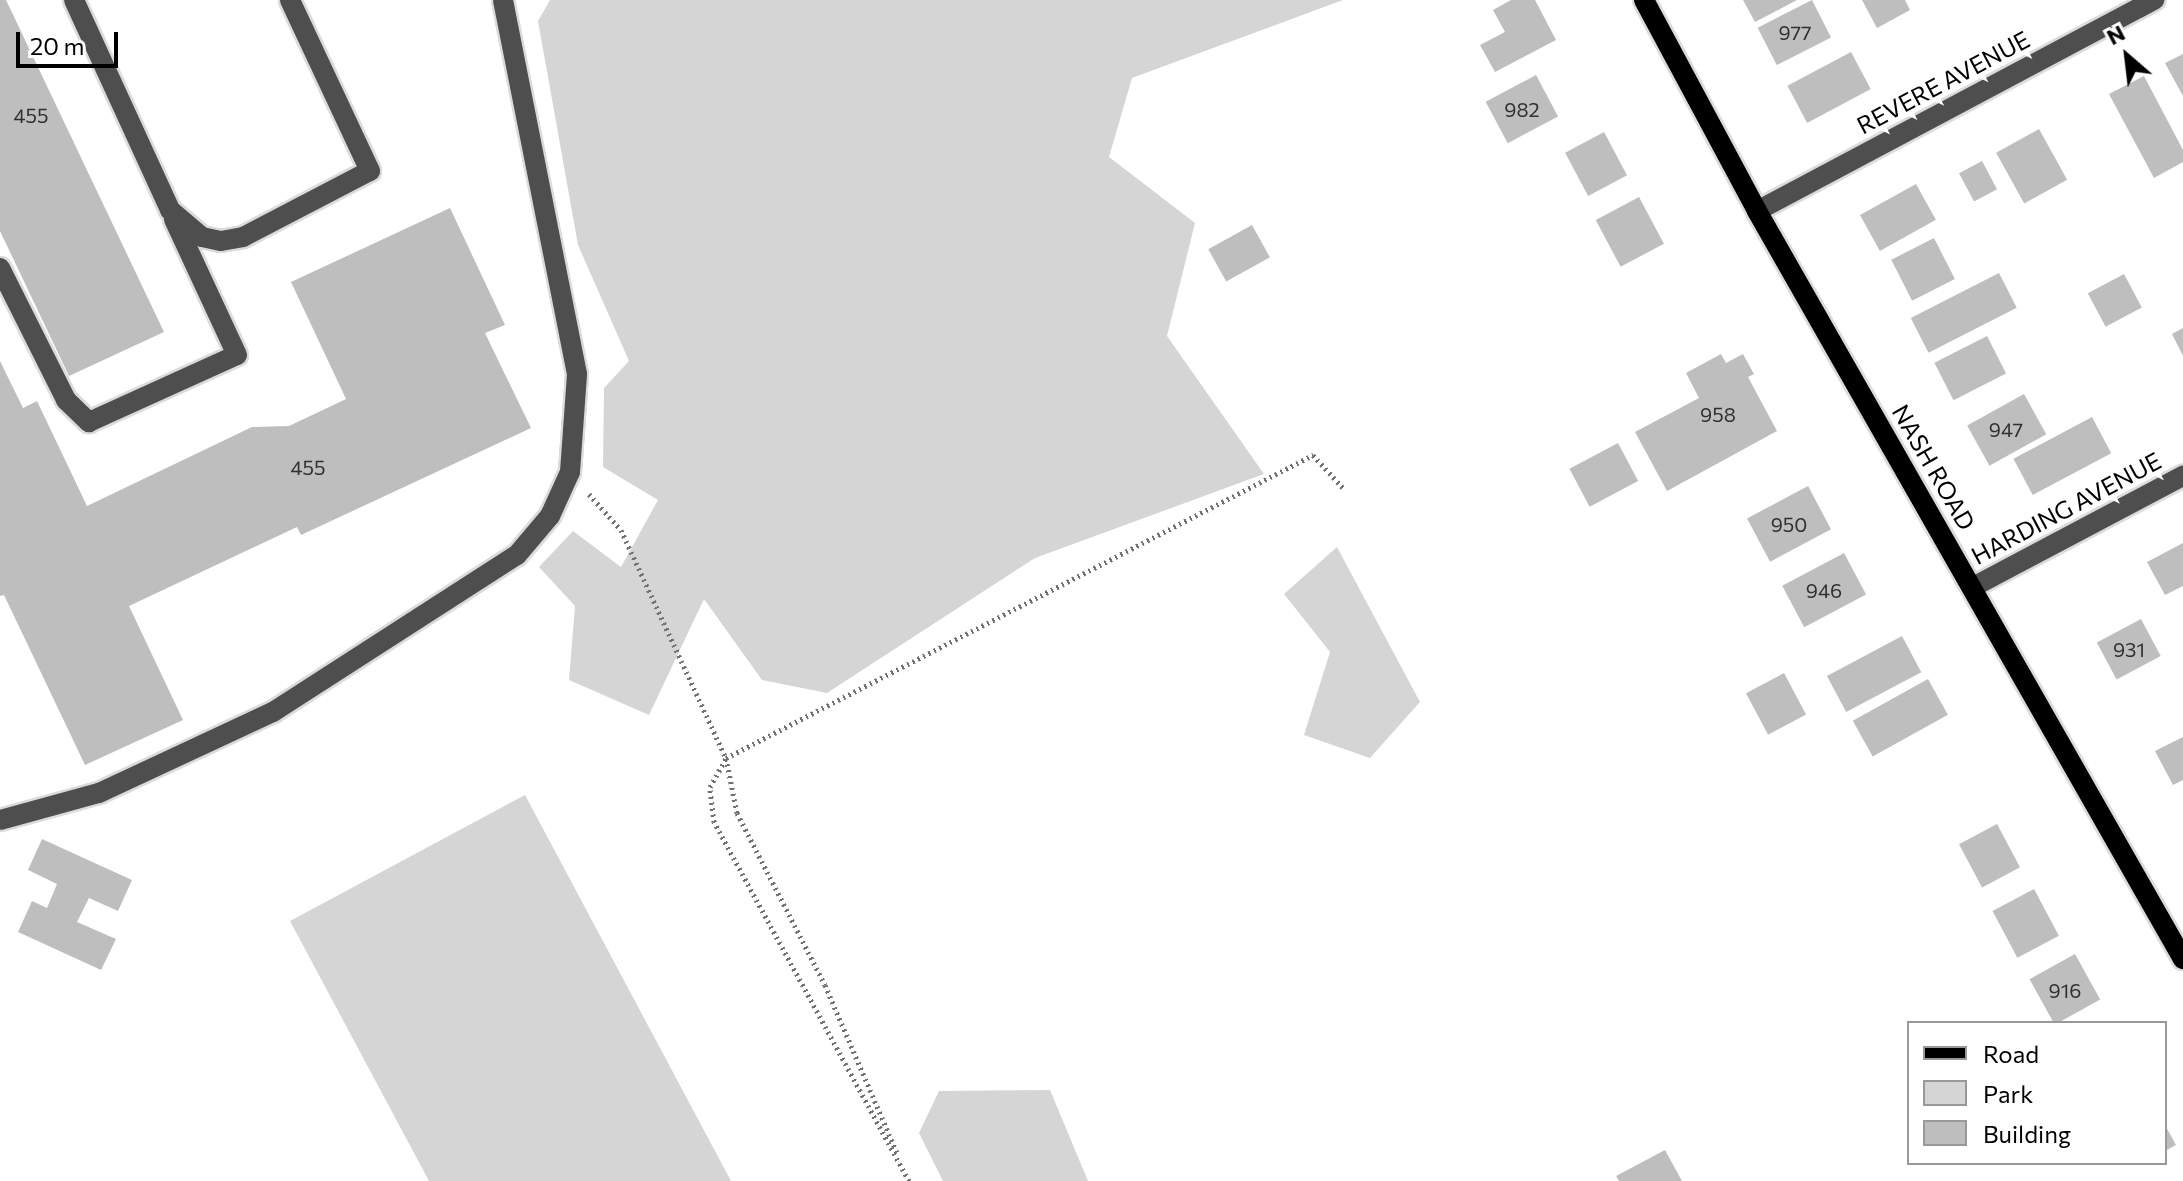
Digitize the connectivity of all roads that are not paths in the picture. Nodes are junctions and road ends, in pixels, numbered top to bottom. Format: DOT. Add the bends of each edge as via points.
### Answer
graph roads {
  1 [pos="74,0"];
  2 [pos="290,0"];
  3 [pos="503,0"];
  4 [pos="1644,0"];
  5 [pos="2154,0"];
  6 [pos="170,210"];
  7 [pos="1757,211"];
  8 [pos="0,268"];
  9 [pos="2183,476"];
  10 [pos="1973,587"];
  11 [pos="0,820"];
  12 [pos="2183,959"];
  1 -- 6 [label="street"];
  2 -- 6 [label="street" via="370,171 243,237 202,237"];
  3 -- 11 [label="street" via="577,374 570,472 550,516 517,555 273,712 124,783"];
  4 -- 7 [label="main road, NASH ROAD"];
  5 -- 7 [label="street, REVERE AVENUE"];
  6 -- 8 [label="street" via="237,355 89,422 66,400"];
  7 -- 10 [label="main road, NASH ROAD"];
  9 -- 10 [label="street, HARDING AVENUE"];
  10 -- 12 [label="main road, NASH ROAD"];
}
